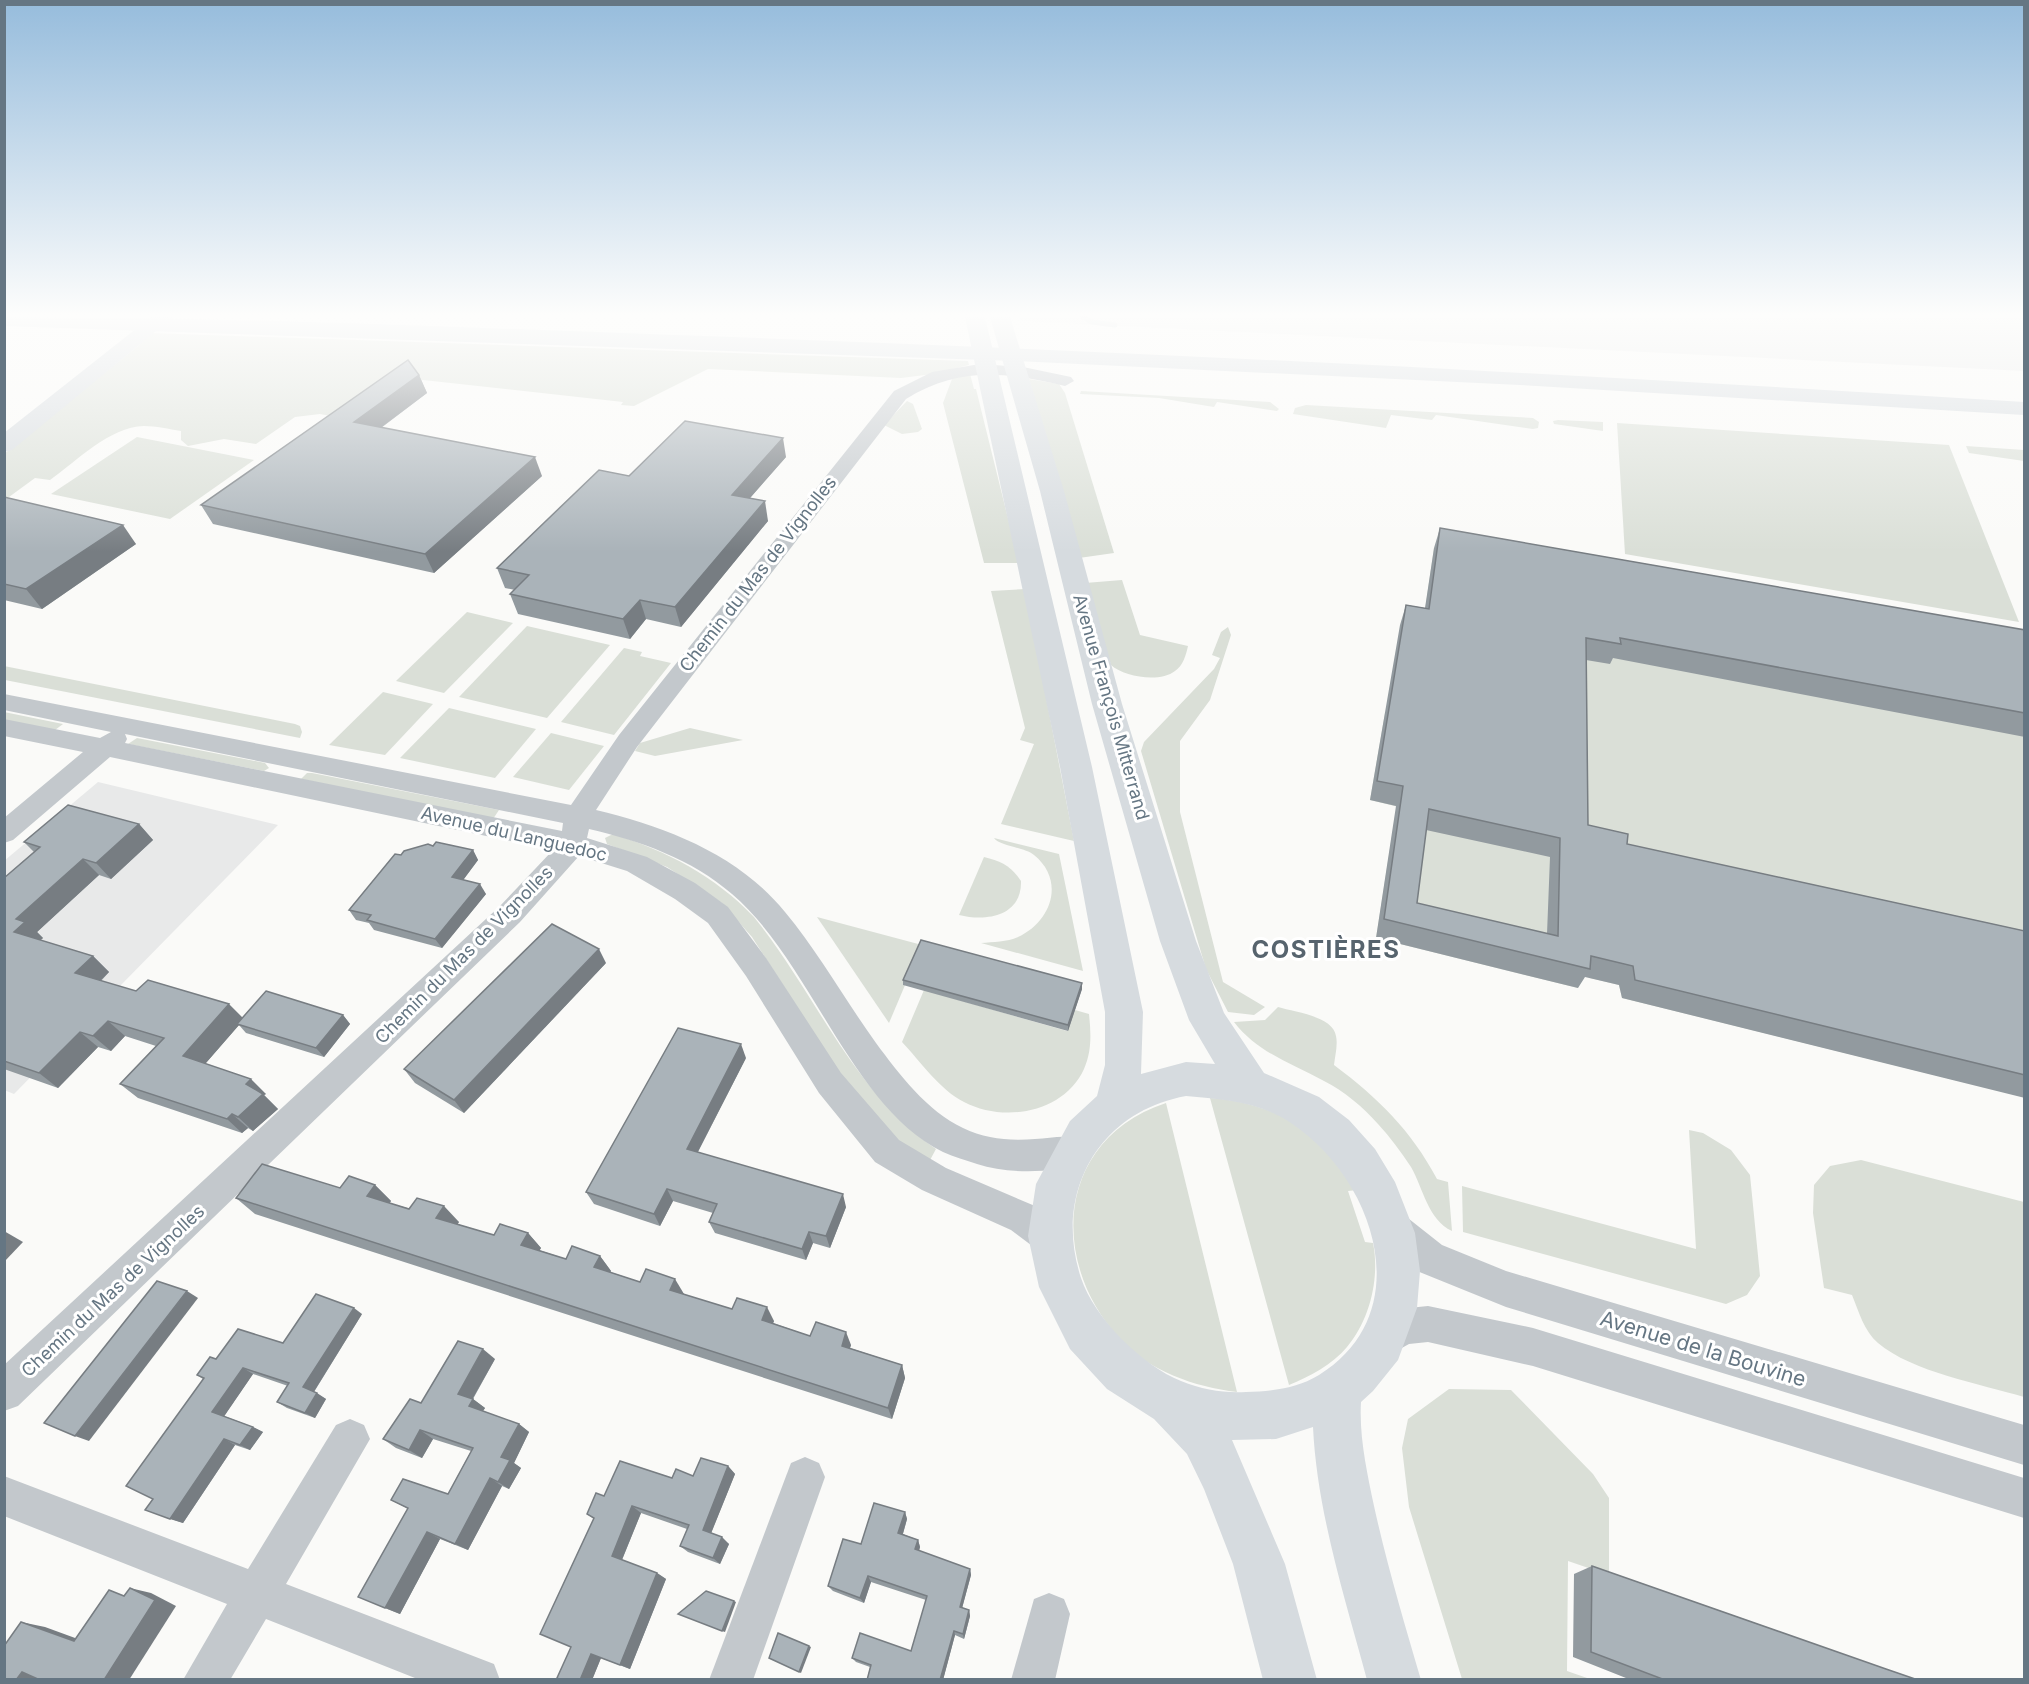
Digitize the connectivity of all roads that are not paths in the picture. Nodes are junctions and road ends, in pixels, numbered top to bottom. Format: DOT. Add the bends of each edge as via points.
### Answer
graph roads {
  1 [pos="65,396"];
  2 [pos="900,396"];
  3 [pos="1008,396"];
  4 [pos="1010,396"];
  5 [pos="1813,396"];
  6 [pos="2025,409"];
  7 [pos="4,445"];
  8 [pos="4,702"];
  9 [pos="4,727"];
  10 [pos="129,727"];
  11 [pos="106,747"];
  12 [pos="575,830"];
  13 [pos="4,834"];
  14 [pos="1250,1086"];
  15 [pos="1114,1107"];
  16 [pos="1072,1151"];
  17 [pos="1392,1227"];
  18 [pos="1051,1239"];
  19 [pos="1382,1341"];
  20 [pos="1338,1391"];
  21 [pos="4,1392"];
  22 [pos="1169,1403"];
  23 [pos="350,1439"];
  24 [pos="2025,1445"];
  25 [pos="806,1477"];
  26 [pos="4,1496"];
  27 [pos="2025,1498"];
  28 [pos="256,1595"];
  29 [pos="1049,1614"];
  30 [pos="205,1680"];
  31 [pos="478,1680"];
  32 [pos="730,1680"];
  33 [pos="1034,1680"];
  34 [pos="1290,1680"];
  35 [pos="1394,1680"];
  1 -- 7 [label="main road"];
  2 -- 12 [label="street, Chemin du Mas de Vignolles" via="628,741"];
  3 -- 15 [label="main road, Avenue François Mitterrand" via="1124,1012 1124,1065"];
  4 -- 14 [label="main road, Avenue François Mitterrand" via="1052,490 1107,704 1178,941 1208,1020"];
  5 -- 6 [label="main road"];
  8 -- 10 [label="street, Avenue du Languedoc"];
  9 -- 11 [label="street, Avenue du Languedoc"];
  10 -- 11 [label="street"];
  10 -- 12 [label="street, Avenue du Languedoc"];
  11 -- 12 [label="street, Avenue du Languedoc"];
  11 -- 13 [label="street"];
  12 -- 16 [label="street, Avenue du Languedoc" via="633,830 674,845 743,887 794,943 868,1059 933,1128 952,1142 1018,1157"];
  12 -- 18 [label="street, Avenue du Languedoc" via="685,891 718,915 830,1083 887,1151 934,1179 1023,1218"];
  12 -- 21 [label="street, Chemin du Mas de Vignolles" via="561,860 486,936"];
  14 -- 15 [label="main road" via="1213,1080 1168,1081"];
  14 -- 17 [label="main road" via="1303,1109 1347,1144 1379,1190"];
  15 -- 16 [label="main road" via="1090,1127"];
  16 -- 18 [label="main road" via="1057,1184"];
  17 -- 19 [label="main road" via="1398,1282"];
  17 -- 24 [label="street, Avenue de la Bouvine" via="1430,1258 1506,1289"];
  18 -- 22 [label="main road" via="1066,1300 1087,1336 1129,1379"];
  19 -- 20 [label="main road" via="1366,1365"];
  19 -- 27 [label="street" via="1404,1326 1428,1324 1523,1345"];
  20 -- 22 [label="main road" via="1301,1410 1251,1420 1219,1418"];
  20 -- 35 [label="main road" via="1335,1425 1342,1470 1366,1584"];
  22 -- 34 [label="main road" via="1204,1437 1224,1476 1259,1564"];
  23 -- 28 [label="street"];
  25 -- 32 [label="street"];
  26 -- 28 [label="street"];
  28 -- 30 [label="street"];
  28 -- 31 [label="street"];
  29 -- 33 [label="street"];
}
